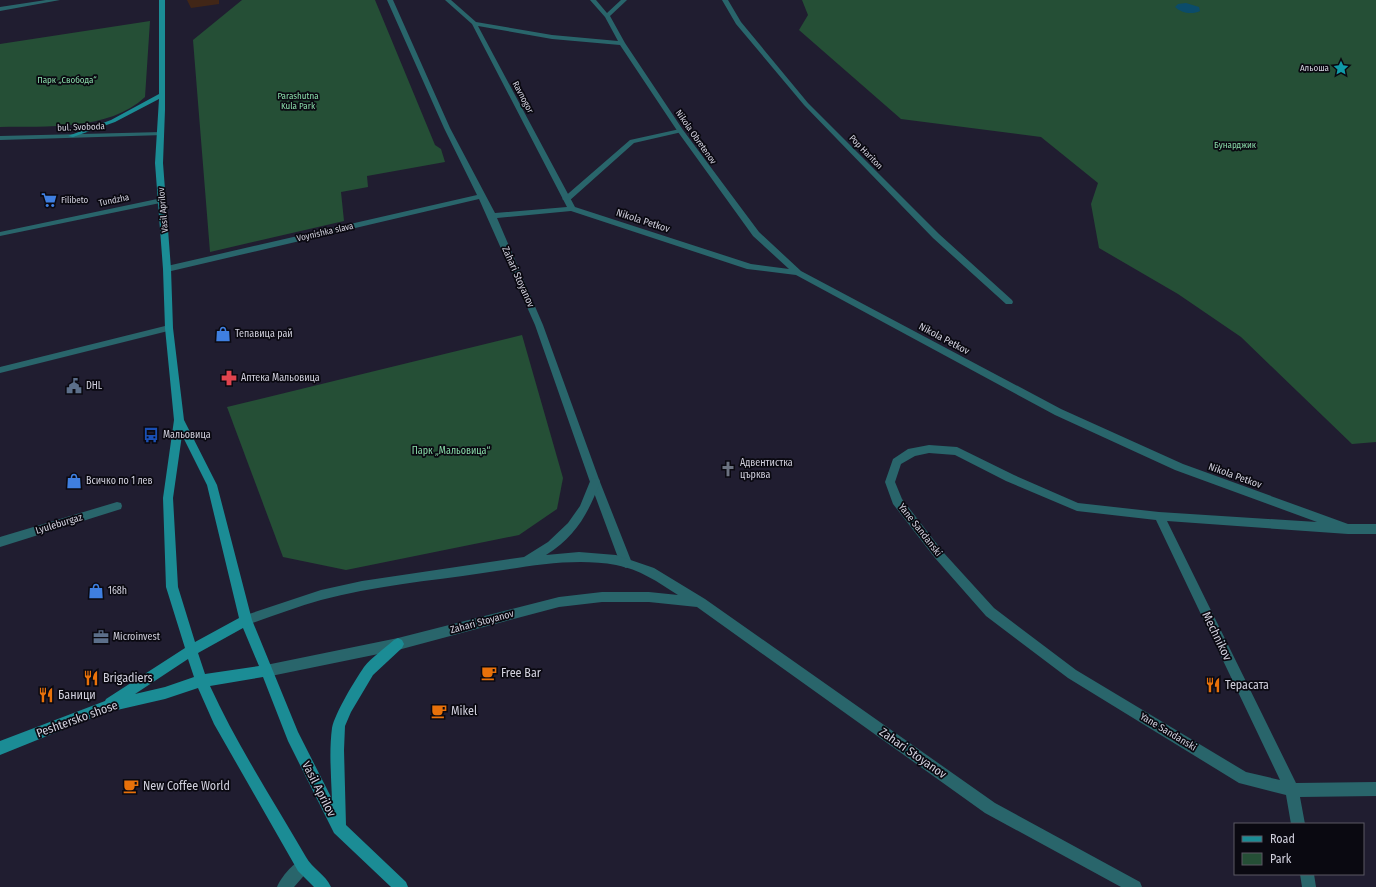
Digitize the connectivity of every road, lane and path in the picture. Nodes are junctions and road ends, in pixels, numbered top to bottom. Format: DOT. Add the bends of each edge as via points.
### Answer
graph roads {
  1 [pos="57,0"];
  2 [pos="162,0"];
  3 [pos="390,0"];
  4 [pos="448,0"];
  5 [pos="593,0"];
  6 [pos="624,0"];
  7 [pos="725,0"];
  8 [pos="0,9"];
  9 [pos="607,16"];
  10 [pos="474,23"];
  11 [pos="622,43"];
  12 [pos="162,95"];
  13 [pos="680,131"];
  14 [pos="162,134"];
  15 [pos="70,136"];
  16 [pos="0,138"];
  17 [pos="482,196"];
  18 [pos="566,199"];
  19 [pos="162,200"];
  20 [pos="572,209"];
  21 [pos="492,216"];
  22 [pos="0,234"];
  23 [pos="167,269"];
  24 [pos="798,273"];
  25 [pos="1009,302"];
  26 [pos="169,328"];
  27 [pos="0,370"];
  28 [pos="179,420"];
  29 [pos="595,482"];
  30 [pos="117,506"];
  31 [pos="1159,516"];
  32 [pos="1348,529"];
  33 [pos="1376,529"];
  34 [pos="0,542"];
  35 [pos="525,562"];
  36 [pos="626,563"];
  37 [pos="701,603"];
  38 [pos="246,620"];
  39 [pos="398,644"];
  40 [pos="192,650"];
  41 [pos="266,671"];
  42 [pos="201,682"];
  43 [pos="104,707"];
  44 [pos="0,748"];
  45 [pos="1376,789"];
  46 [pos="1292,790"];
  47 [pos="1298,823"];
  48 [pos="339,828"];
  49 [pos="303,866"];
  50 [pos="1307,875"];
  51 [pos="284,887"];
  52 [pos="324,887"];
  53 [pos="401,887"];
  54 [pos="1135,887"];
  55 [pos="1309,887"];
  1 -- 8 [label="street"];
  2 -- 12 [label="main road, Vasil Aprilov"];
  3 -- 17 [label="street, Zahari Stoyanov" via="447,128"];
  4 -- 10 [label="street, Ravnogor"];
  5 -- 9 [label="street, Nikola Obretenov"];
  6 -- 9 [label="street"];
  7 -- 25 [label="street, Pop Hariton" via="738,23 806,104 936,236"];
  9 -- 11 [label="street, Nikola Obretenov"];
  10 -- 11 [label="street" via="552,38"];
  10 -- 18 [label="street, Ravnogor"];
  11 -- 13 [label="street, Nikola Obretenov"];
  12 -- 14 [label="main road, Vasil Aprilov"];
  12 -- 15 [label="main road" via="113,121"];
  13 -- 18 [label="street" via="632,141"];
  13 -- 24 [label="street, Nikola Obretenov" via="756,234"];
  14 -- 15 [label="street, bul. Svoboda"];
  14 -- 19 [label="main road, Vasil Aprilov" via="159,163"];
  15 -- 16 [label="street, bul. Svoboda"];
  17 -- 21 [label="street, Zahari Stoyanov"];
  17 -- 23 [label="street, Voynishka slava"];
  18 -- 20 [label="street, Ravnogor"];
  19 -- 22 [label="street, Tundzha"];
  19 -- 23 [label="main road, Vasil Aprilov"];
  20 -- 21 [label="street, Nikola Petkov"];
  20 -- 24 [label="street, Nikola Petkov" via="750,267"];
  21 -- 29 [label="street, Zahari Stoyanov" via="539,325"];
  23 -- 26 [label="main road, Vasil Aprilov"];
  24 -- 32 [label="street, Nikola Petkov" via="1058,412 1179,467"];
  26 -- 27 [label="street"];
  26 -- 28 [label="main road, Vasil Aprilov"];
  28 -- 38 [label="main road, Vasil Aprilov" via="212,485"];
  28 -- 40 [label="main road, Vasil Aprilov" via="168,498 172,587"];
  29 -- 35 [label="street" via="583,511 566,532 547,549"];
  29 -- 36 [label="street, Zahari Stoyanov"];
  30 -- 34 [label="street, Lyuleburgaz"];
  31 -- 32 [label="street, Yane Sandanski"];
  31 -- 46 [label="street, Mechnikov"];
  31 -- 46 [label="street, Yane Sandanski" via="1077,506 1010,478 957,451 929,449 912,452 897,462 890,482 897,501 990,612 1072,674 1244,778"];
  32 -- 33 [label="street, Nikola Petkov"];
  35 -- 36 [label="street, Zahari Stoyanov" via="579,557"];
  35 -- 38 [label="street, Zahari Stoyanov" via="362,586 321,595"];
  36 -- 37 [label="street, Zahari Stoyanov" via="650,571"];
  37 -- 39 [label="street, Zahari Stoyanov" via="650,597 602,597 559,602"];
  37 -- 54 [label="street, Zahari Stoyanov" via="990,808"];
  38 -- 40 [label="main road"];
  38 -- 41 [label="main road, Vasil Aprilov"];
  39 -- 41 [label="street, Zahari Stoyanov"];
  39 -- 48 [label="main road" via="369,672 339,726"];
  40 -- 42 [label="main road, Vasil Aprilov"];
  40 -- 43 [label="main road"];
  41 -- 42 [label="main road, Peshtersko shose"];
  41 -- 48 [label="main road, Vasil Aprilov" via="293,736"];
  42 -- 43 [label="main road, Peshtersko shose"];
  42 -- 49 [label="main road" via="219,720"];
  43 -- 44 [label="main road, Peshtersko shose"];
  45 -- 46 [label="street, Yane Sandanski"];
  46 -- 47 [label="street, Mechnikov"];
  48 -- 53 [label="main road, Vasil Aprilov"];
  49 -- 51 [label="street"];
  49 -- 52 [label="main road"];
  50 -- 55 [label="street"];
}
